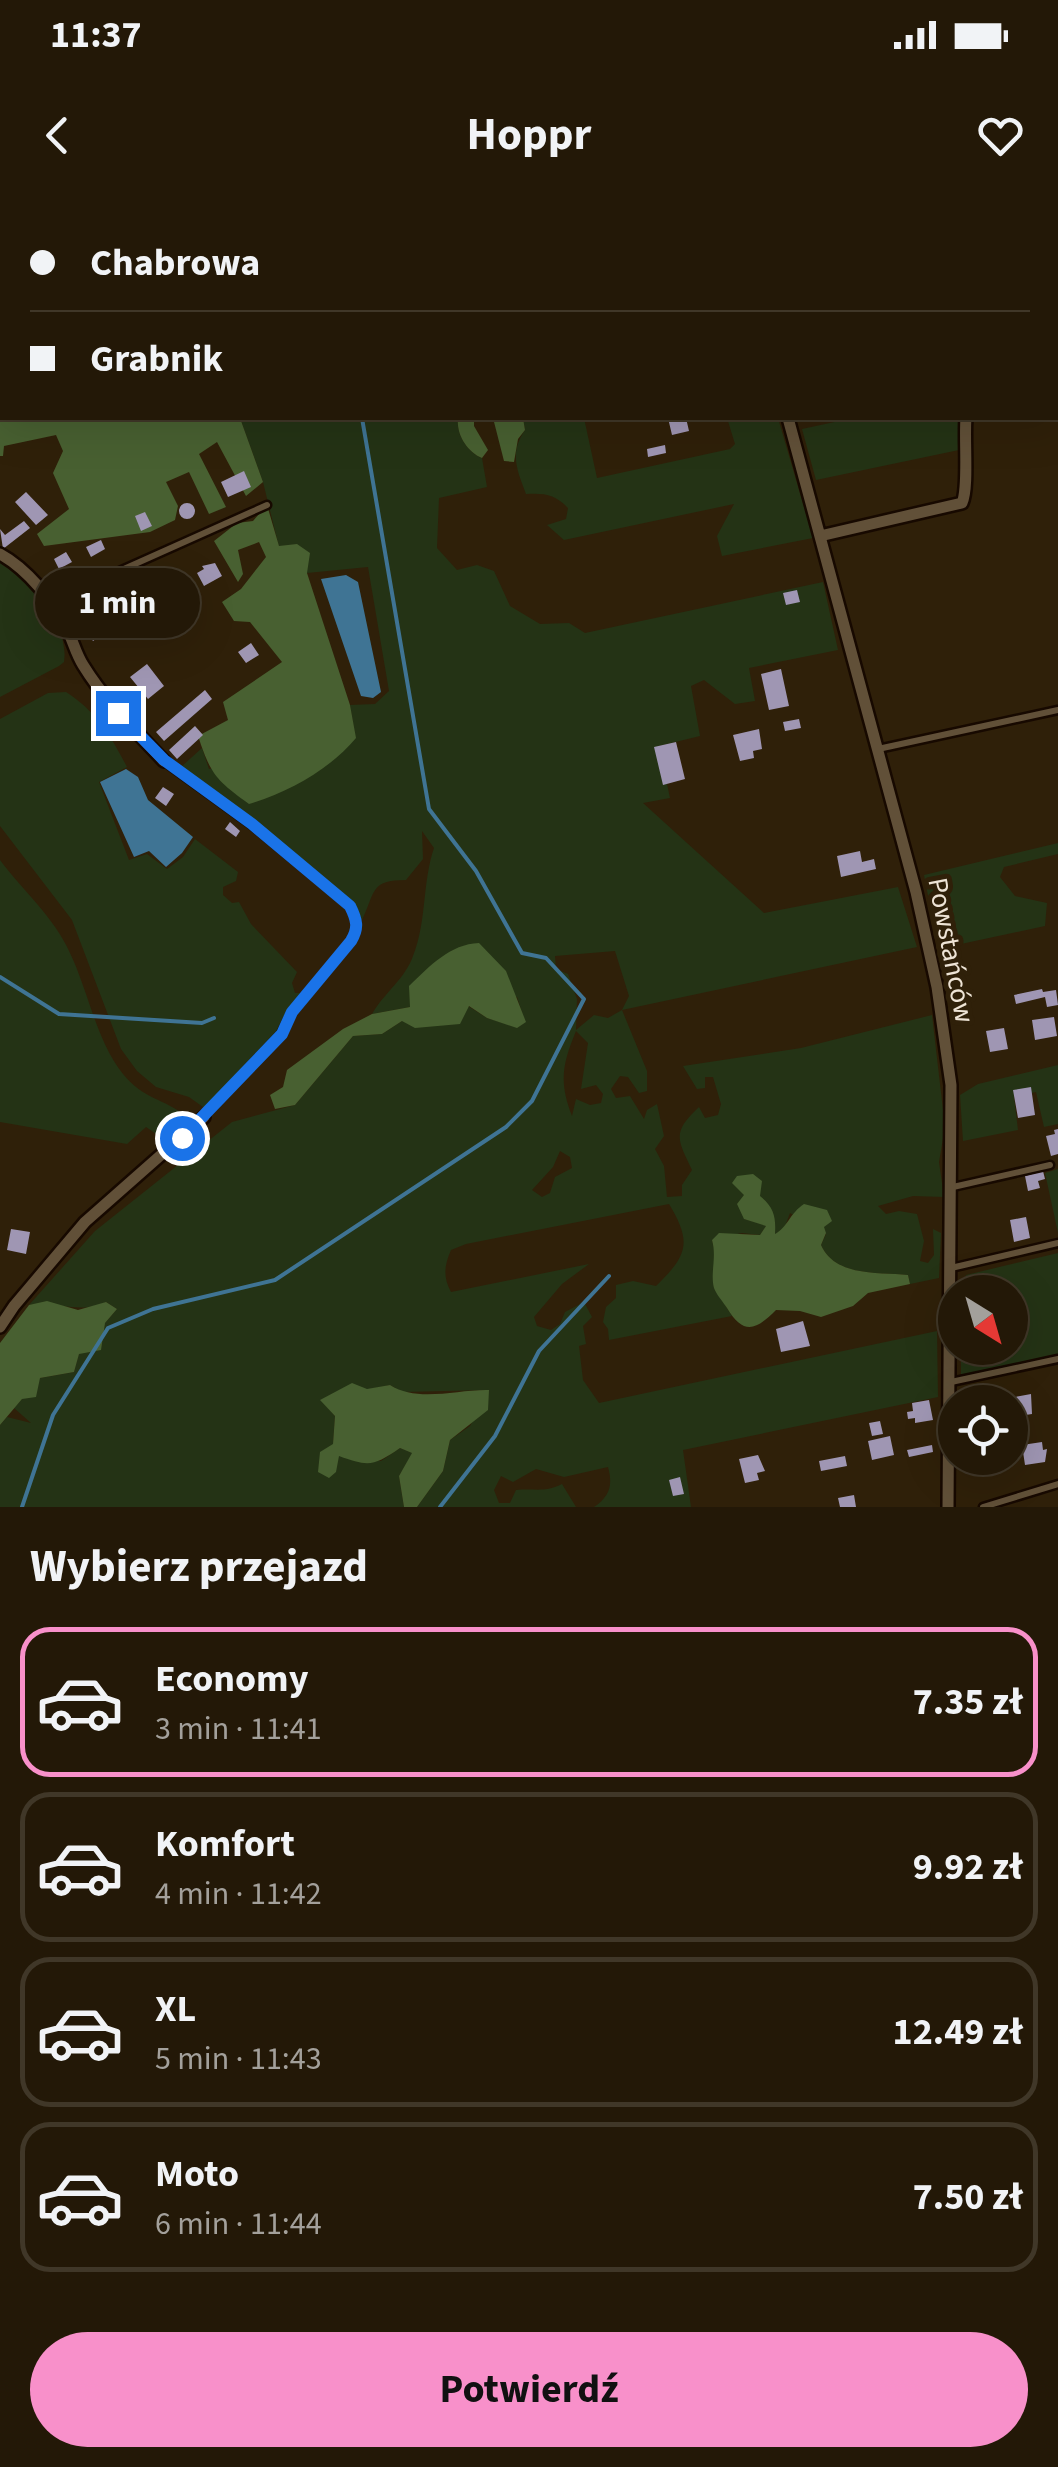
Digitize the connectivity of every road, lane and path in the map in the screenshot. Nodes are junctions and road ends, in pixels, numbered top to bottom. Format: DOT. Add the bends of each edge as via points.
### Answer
graph roads {
  1 [pos="789,420"];
  2 [pos="966,420"];
  3 [pos="267,505"];
  4 [pos="820,536"];
  5 [pos="0,554"];
  6 [pos="49,602"];
  7 [pos="1058,710"];
  8 [pos="878,749"];
  9 [pos="164,760"];
  10 [pos="204,1116"];
  11 [pos="1050,1165"];
  12 [pos="953,1187"];
  13 [pos="1058,1244"];
  14 [pos="952,1268"];
  15 [pos="0,1328"];
  16 [pos="1058,1359"];
  17 [pos="951,1382"];
  18 [pos="1058,1484"];
  19 [pos="948,1507"];
  20 [pos="984,1507"];
  1 -- 4 [label="street, Powstańców"];
  2 -- 4 [label="street" via="962,503"];
  3 -- 6 [label="lane"];
  4 -- 8 [label="street, Powstańców"];
  5 -- 6 [label="street"];
  6 -- 9 [label="street" via="81,663"];
  7 -- 8 [label="lane"];
  8 -- 12 [label="street, Powstańców" via="937,987 951,1084"];
  9 -- 10 [label="lane" via="252,824 357,919 351,941 292,1012 282,1034"];
  10 -- 15 [label="street" via="85,1222"];
  11 -- 12 [label="lane"];
  12 -- 14 [label="street, Powstańców"];
  13 -- 14 [label="lane"];
  14 -- 17 [label="street, Powstańców"];
  16 -- 17 [label="lane"];
  17 -- 19 [label="street, Powstańców"];
  18 -- 20 [label="lane"];
}
